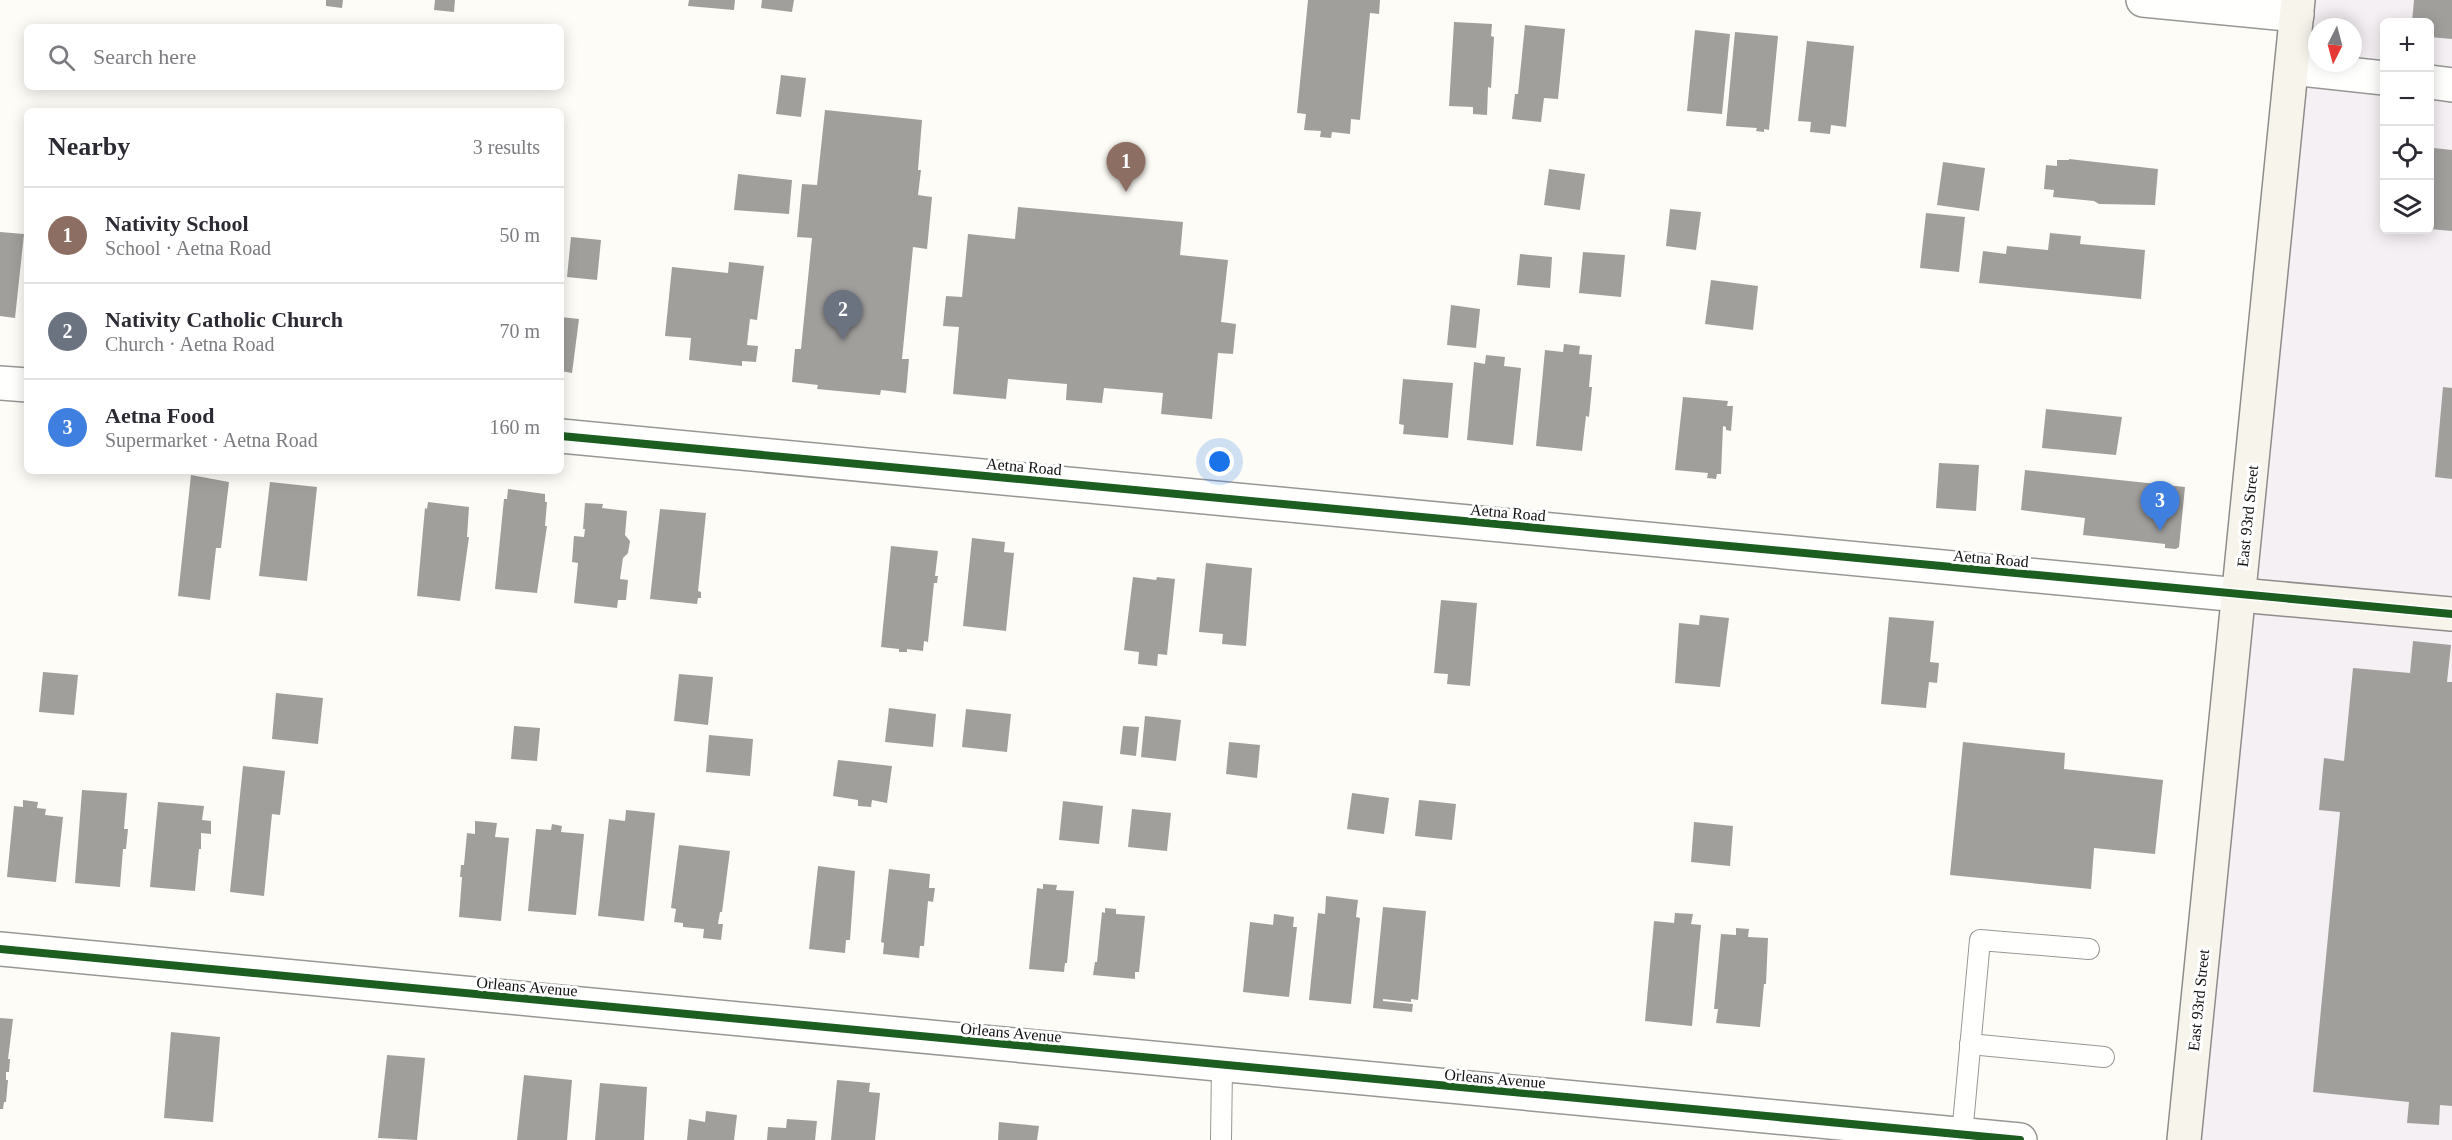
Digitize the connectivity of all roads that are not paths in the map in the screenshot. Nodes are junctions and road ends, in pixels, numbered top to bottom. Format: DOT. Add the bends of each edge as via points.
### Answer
graph roads {
  1 [pos="2143,0"];
  2 [pos="2297,7"];
  3 [pos="2292,68"];
  4 [pos="2380,77"];
  5 [pos="2434,83"];
  6 [pos="2452,85"];
  7 [pos="0,383"];
  8 [pos="24,385"];
  9 [pos="0,391"];
  10 [pos="564,436"];
  11 [pos="2239,595"];
  12 [pos="2452,614"];
  13 [pos="0,949"];
  14 [pos="2089,949"];
  15 [pos="1970,1044"];
  16 [pos="2104,1057"];
  17 [pos="1222,1066"];
  18 [pos="1962,1135"];
  19 [pos="1221,1140"];
  20 [pos="2020,1140"];
  21 [pos="2184,1140"];
  1 -- 2 [label="street"];
  2 -- 3 [label="main road, East 93rd Street"];
  3 -- 4 [label="street"];
  3 -- 11 [label="main road, East 93rd Street"];
  5 -- 6 [label="street"];
  7 -- 8 [label="street"];
  7 -- 9 [label="street"];
  10 -- 11 [label="street, Aetna Road"];
  11 -- 12 [label="main road, Aetna Road"];
  11 -- 21 [label="main road, East 93rd Street"];
  13 -- 17 [label="street, Orleans Avenue"];
  14 -- 15 [label="lane" via="1980,940"];
  15 -- 16 [label="lane"];
  15 -- 18 [label="lane"];
  17 -- 18 [label="street, Orleans Avenue"];
  17 -- 19 [label="lane"];
  18 -- 20 [label="street, Orleans Avenue"];
}
